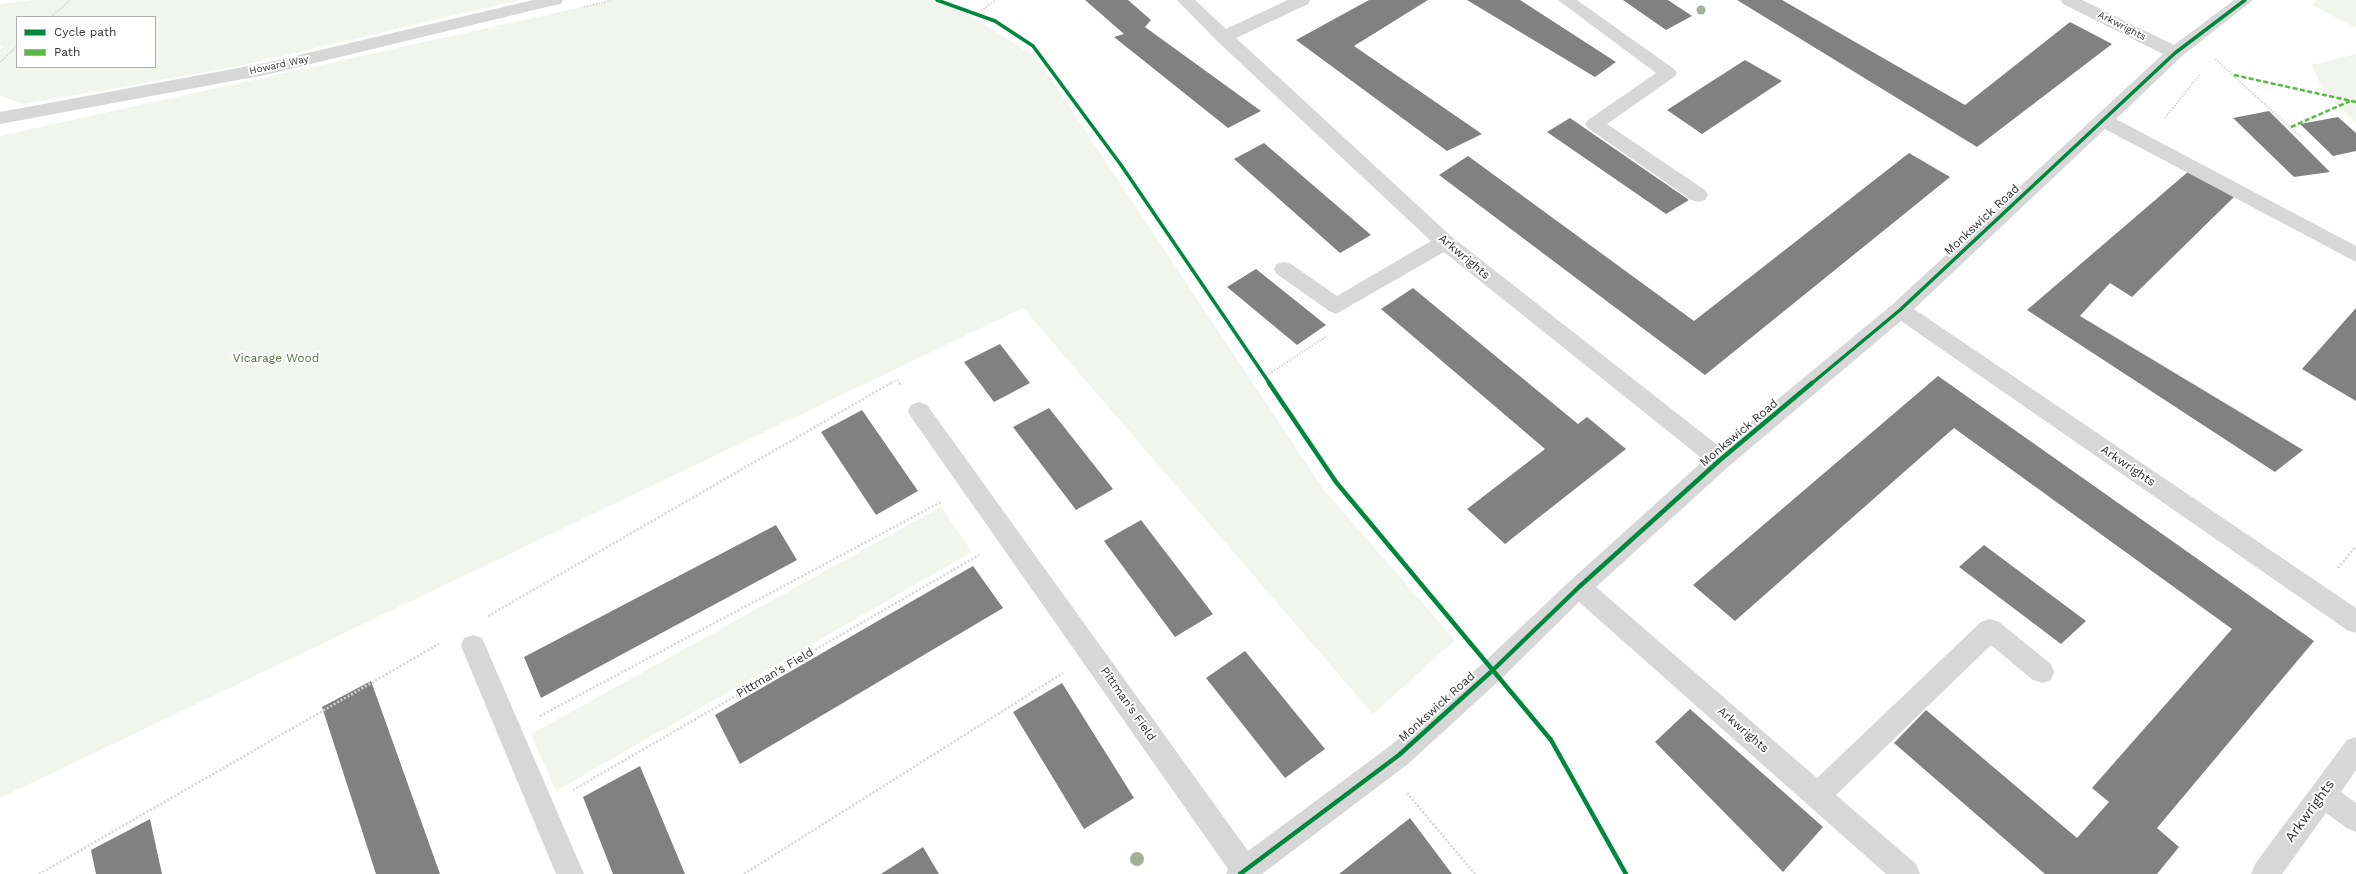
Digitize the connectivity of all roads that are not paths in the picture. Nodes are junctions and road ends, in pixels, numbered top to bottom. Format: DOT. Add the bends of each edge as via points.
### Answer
graph roads {
  1 [pos="555,0"];
  2 [pos="1184,0"];
  3 [pos="1302,0"];
  4 [pos="1566,0"];
  5 [pos="2069,0"];
  6 [pos="2245,0"];
  7 [pos="1223,36"];
  8 [pos="2175,53"];
  9 [pos="0,118"];
  10 [pos="2103,120"];
  11 [pos="1698,195"];
  12 [pos="1445,242"];
  13 [pos="2356,255"];
  14 [pos="1284,269"];
  15 [pos="1900,310"];
  16 [pos="919,411"];
  17 [pos="1720,460"];
  18 [pos="1579,587"];
  19 [pos="2356,622"];
  20 [pos="473,646"];
  21 [pos="2042,672"];
  22 [pos="2356,749"];
  23 [pos="2323,795"];
  24 [pos="1818,796"];
  25 [pos="2356,819"];
  26 [pos="1243,872"];
  27 [pos="570,874"];
  28 [pos="1906,874"];
  29 [pos="2265,874"];
  1 -- 9 [label="street, Howard Way" via="265,68"];
  2 -- 7 [label="street, Arkwrights"];
  3 -- 7 [label="street"];
  4 -- 11 [label="street" via="1668,73 1594,124"];
  5 -- 8 [label="street, Arkwrights"];
  6 -- 8 [label="street, Monkswick Road"];
  7 -- 12 [label="street, Arkwrights"];
  8 -- 10 [label="street, Monkswick Road"];
  10 -- 13 [label="street"];
  10 -- 15 [label="street, Monkswick Road"];
  12 -- 14 [label="street" via="1336,306"];
  12 -- 17 [label="street, Arkwrights"];
  15 -- 17 [label="street, Monkswick Road"];
  15 -- 19 [label="street, Arkwrights"];
  16 -- 26 [label="street, Pittman's Field"];
  17 -- 18 [label="street, Monkswick Road"];
  18 -- 24 [label="street, Arkwrights"];
  18 -- 26 [label="street, Monkswick Road" via="1494,670 1384,766"];
  20 -- 27 [label="street"];
  21 -- 24 [label="street" via="1990,630"];
  22 -- 23 [label="street, Arkwrights"];
  23 -- 25 [label="street"];
  23 -- 29 [label="street, Arkwrights"];
  24 -- 28 [label="street, Arkwrights"];
}
